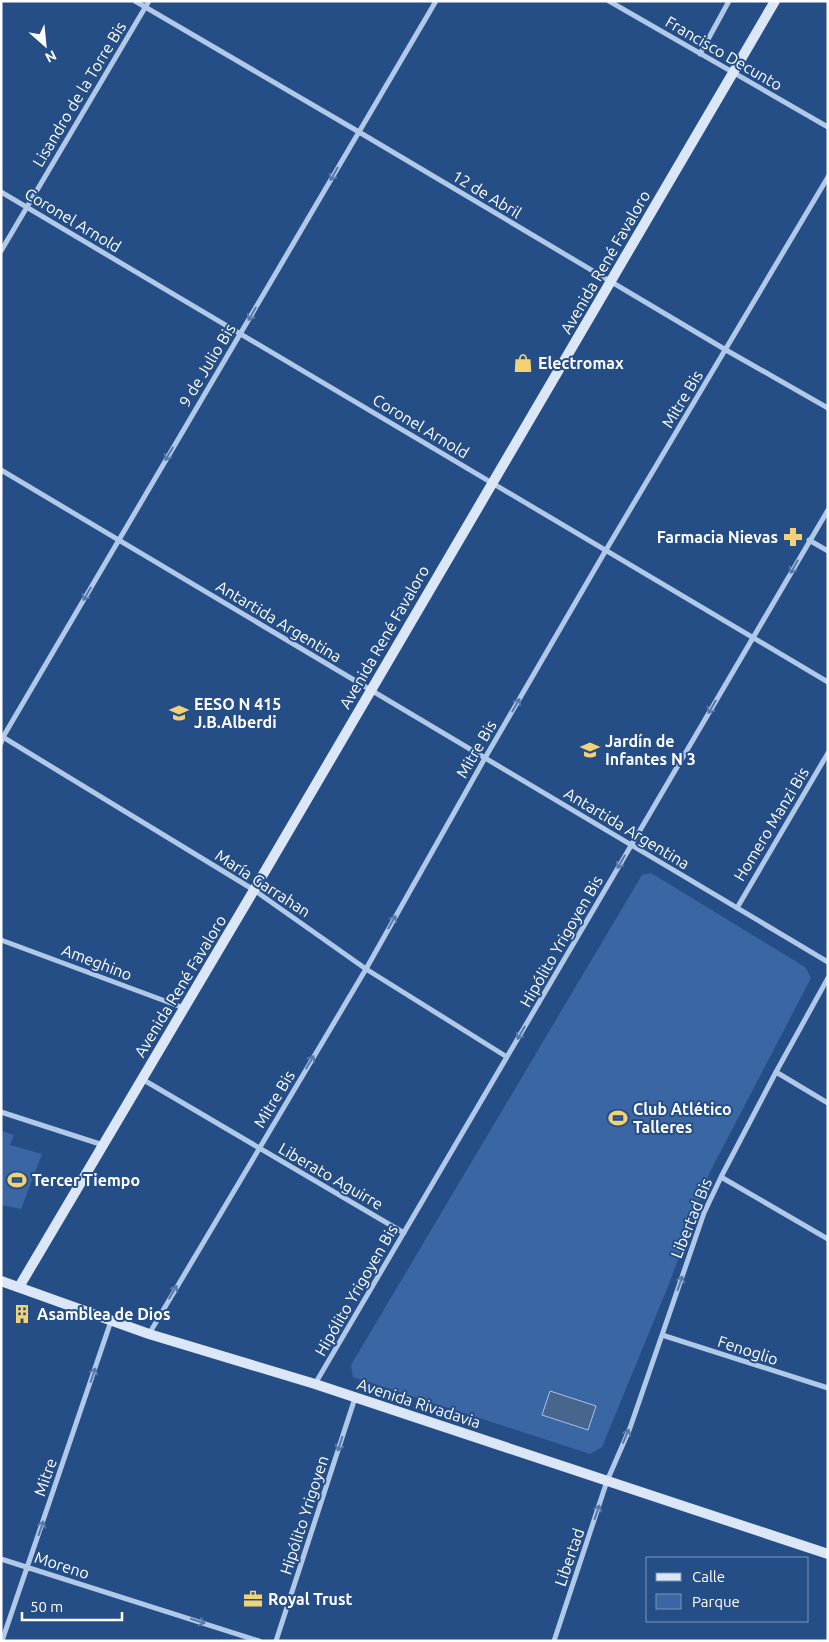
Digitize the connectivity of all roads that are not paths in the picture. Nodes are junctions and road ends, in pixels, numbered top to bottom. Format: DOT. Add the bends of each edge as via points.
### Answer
graph roads {
  1 [pos="134,1"];
  2 [pos="149,1"];
  3 [pos="436,1"];
  4 [pos="608,1"];
  5 [pos="729,1"];
  6 [pos="775,1"];
  7 [pos="145,8"];
  8 [pos="700,54"];
  9 [pos="733,72"];
  10 [pos="828,127"];
  11 [pos="359,132"];
  12 [pos="828,177"];
  13 [pos="1,192"];
  14 [pos="27,207"];
  15 [pos="1,251"];
  16 [pos="610,282"];
  17 [pos="240,333"];
  18 [pos="726,350"];
  19 [pos="828,408"];
  20 [pos="1,470"];
  21 [pos="492,482"];
  22 [pos="828,510"];
  23 [pos="118,540"];
  24 [pos="809,540"];
  25 [pos="606,550"];
  26 [pos="828,551"];
  27 [pos="752,637"];
  28 [pos="828,682"];
  29 [pos="370,690"];
  30 [pos="2,739"];
  31 [pos="828,754"];
  32 [pos="485,758"];
  33 [pos="631,845"];
  34 [pos="254,890"];
  35 [pos="736,908"];
  36 [pos="1,940"];
  37 [pos="828,962"];
  38 [pos="366,969"];
  39 [pos="828,978"];
  40 [pos="184,1008"];
  41 [pos="507,1057"];
  42 [pos="776,1072"];
  43 [pos="142,1079"];
  44 [pos="828,1103"];
  45 [pos="1,1112"];
  46 [pos="103,1145"];
  47 [pos="259,1148"];
  48 [pos="721,1178"];
  49 [pos="404,1233"];
  50 [pos="828,1239"];
  51 [pos="1,1281"];
  52 [pos="19,1287"];
  53 [pos="111,1321"];
  54 [pos="149,1334"];
  55 [pos="662,1335"];
  56 [pos="316,1384"];
  57 [pos="828,1388"];
  58 [pos="355,1398"];
  59 [pos="607,1481"];
  60 [pos="828,1554"];
  61 [pos="1,1559"];
  62 [pos="27,1567"];
  63 [pos="2,1641"];
  64 [pos="259,1641"];
  65 [pos="276,1641"];
  66 [pos="554,1641"];
  1 -- 7 [label="street, 12 de Abril"];
  2 -- 7 [label="street, Lisandro de la Torre Bis"];
  3 -- 11 [label="street, 9 de Julio Bis"];
  4 -- 8 [label="street, Francisco Decunto"];
  5 -- 8 [label="street"];
  6 -- 9 [label="main road, Avenida René Favaloro"];
  7 -- 11 [label="street, 12 de Abril"];
  7 -- 14 [label="street, Lisandro de la Torre Bis"];
  8 -- 9 [label="street, Francisco Decunto"];
  9 -- 10 [label="street, Francisco Decunto"];
  9 -- 16 [label="main road, Avenida René Favaloro"];
  11 -- 16 [label="street, 12 de Abril"];
  11 -- 17 [label="street, 9 de Julio Bis, one-way"];
  12 -- 18 [label="street, Mitre Bis"];
  13 -- 14 [label="street, Coronel Arnold"];
  14 -- 15 [label="street, Lisandro de la Torre Bis"];
  14 -- 17 [label="street, Coronel Arnold"];
  16 -- 18 [label="street, 12 de Abril"];
  16 -- 21 [label="main road, Avenida René Favaloro"];
  17 -- 21 [label="street, Coronel Arnold"];
  17 -- 23 [label="street, 9 de Julio Bis, one-way"];
  18 -- 19 [label="street, 12 de Abril"];
  18 -- 25 [label="street, Mitre Bis"];
  20 -- 23 [label="street, Antartida Argentina"];
  21 -- 25 [label="street, Coronel Arnold"];
  21 -- 29 [label="main road, Avenida René Favaloro"];
  22 -- 24 [label="street, Hipólito Yrigoyen Bis"];
  23 -- 29 [label="street, Antartida Argentina"];
  23 -- 30 [label="street, 9 de Julio Bis, one-way"];
  24 -- 26 [label="street"];
  24 -- 27 [label="street, Hipólito Yrigoyen Bis, one-way"];
  25 -- 27 [label="street, Coronel Arnold"];
  32 -- 25 [label="street, Mitre Bis, one-way"];
  27 -- 28 [label="street, Coronel Arnold"];
  27 -- 33 [label="street, Hipólito Yrigoyen Bis, one-way"];
  29 -- 32 [label="street, Antartida Argentina"];
  29 -- 34 [label="main road, Avenida René Favaloro"];
  30 -- 34 [label="street, María Garrahan"];
  31 -- 35 [label="street, Homero Manzi Bis"];
  32 -- 33 [label="street, Antartida Argentina"];
  38 -- 32 [label="street, Mitre Bis, one-way"];
  33 -- 35 [label="street, Antartida Argentina"];
  33 -- 41 [label="street, Hipólito Yrigoyen Bis, one-way"];
  34 -- 38 [label="street, María Garrahan"];
  34 -- 40 [label="main road, Avenida René Favaloro"];
  35 -- 37 [label="street, Antartida Argentina"];
  36 -- 40 [label="street, Ameghino"];
  38 -- 41 [label="street, María Garrahan"];
  47 -- 38 [label="street, Mitre Bis, one-way"];
  39 -- 42 [label="street, Libertad Bis"];
  40 -- 43 [label="main road, Avenida René Favaloro"];
  41 -- 49 [label="street, Hipólito Yrigoyen Bis"];
  42 -- 44 [label="street"];
  42 -- 48 [label="street, Libertad Bis"];
  43 -- 46 [label="main road, Avenida René Favaloro"];
  43 -- 47 [label="street, Liberato Aguirre"];
  45 -- 46 [label="street"];
  46 -- 52 [label="main road, Avenida René Favaloro"];
  47 -- 49 [label="street, Liberato Aguirre"];
  54 -- 47 [label="street, Mitre Bis, one-way"];
  48 -- 50 [label="street"];
  55 -- 48 [label="street, Libertad Bis, one-way" via="704,1213"];
  49 -- 56 [label="street, Hipólito Yrigoyen Bis"];
  51 -- 52 [label="main road, Avenida Rivadavia"];
  52 -- 53 [label="main road, Avenida Rivadavia"];
  53 -- 54 [label="main road, Avenida Rivadavia"];
  62 -- 53 [label="street, Mitre, one-way"];
  54 -- 56 [label="main road, Avenida Rivadavia"];
  55 -- 57 [label="street, Fenoglio"];
  59 -- 55 [label="street, Libertad Bis, one-way" via="630,1428"];
  56 -- 58 [label="main road, Avenida Rivadavia"];
  58 -- 59 [label="main road, Avenida Rivadavia"];
  58 -- 65 [label="street, Hipólito Yrigoyen, one-way"];
  59 -- 60 [label="main road, Avenida Rivadavia"];
  66 -- 59 [label="street, Libertad, one-way"];
  61 -- 62 [label="street, Moreno"];
  62 -- 63 [label="street, Mitre"];
  62 -- 64 [label="street, Moreno, one-way"];
}
